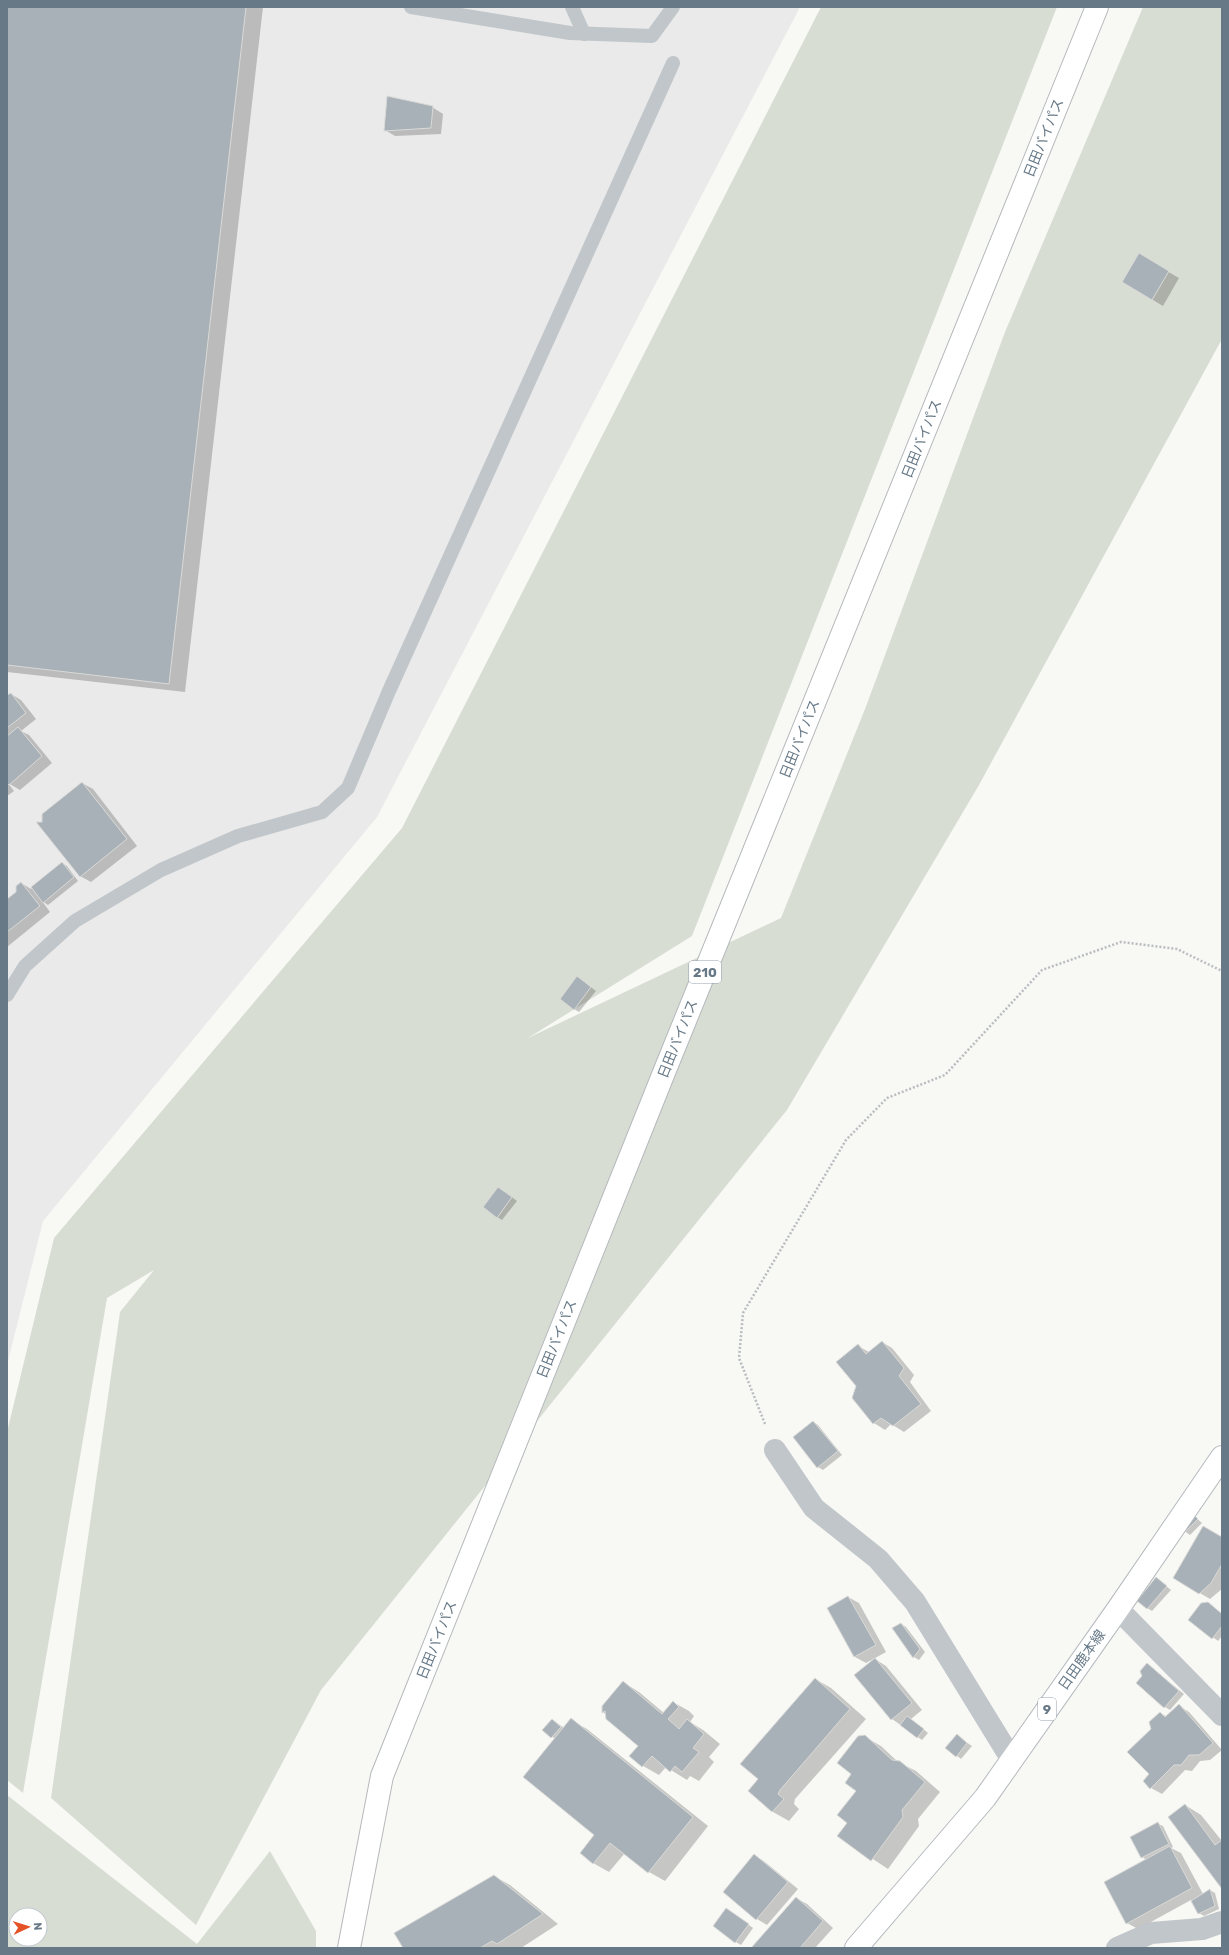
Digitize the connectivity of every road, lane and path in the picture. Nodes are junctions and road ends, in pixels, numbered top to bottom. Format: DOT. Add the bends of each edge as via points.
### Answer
graph roads {
  1 [pos="411,7"];
  2 [pos="572,7"];
  3 [pos="673,7"];
  4 [pos="1097,7"];
  5 [pos="584,34"];
  6 [pos="673,63"];
  7 [pos="1222,971"];
  8 [pos="7,995"];
  9 [pos="775,1450"];
  10 [pos="1222,1457"];
  11 [pos="1118,1609"];
  12 [pos="1222,1715"];
  13 [pos="1012,1760"];
  14 [pos="1222,1922"];
  15 [pos="349,1948"];
  16 [pos="856,1948"];
  17 [pos="1117,1948"];
  1 -- 5 [label="lane"];
  2 -- 5 [label="lane"];
  3 -- 5 [label="lane" via="652,36"];
  4 -- 15 [label="main road, 日田バイパス / 210" via="671,1055 382,1776"];
  6 -- 8 [label="lane" via="389,691 348,788 322,812 231,839 161,870 75,921 24,966"];
  7 -- 9 [label="path" via="1177,949 1121,942 1042,970 945,1075 887,1098 846,1140 743,1313 739,1358"];
  9 -- 13 [label="street" via="814,1508 878,1559 915,1602"];
  10 -- 11 [label="main road, 日田鹿本線 / 9"];
  11 -- 12 [label="street"];
  11 -- 13 [label="main road, 日田鹿本線 / 9"];
  13 -- 16 [label="main road, 日田鹿本線 / 9" via="985,1798"];
  14 -- 17 [label="street" via="1202,1929 1150,1933"];
}
